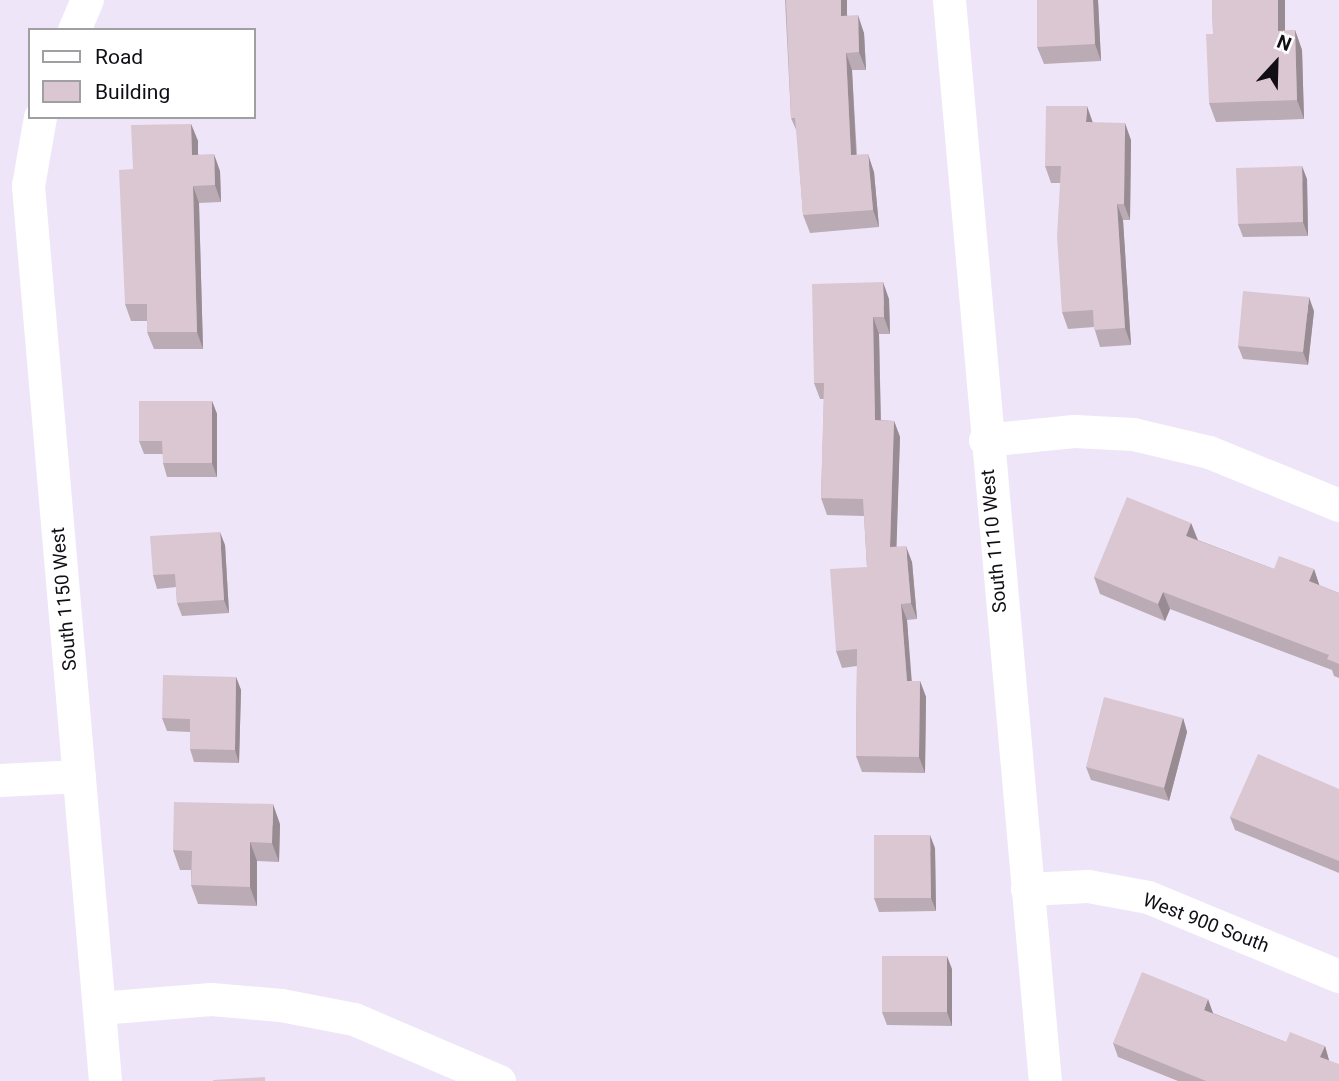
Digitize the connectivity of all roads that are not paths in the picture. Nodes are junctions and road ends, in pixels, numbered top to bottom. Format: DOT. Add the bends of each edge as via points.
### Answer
graph roads {
  1 [pos="87,0"];
  2 [pos="949,0"];
  3 [pos="75,28"];
  4 [pos="40,119"];
  5 [pos="985,440"];
  6 [pos="1339,505"];
  7 [pos="79,776"];
  8 [pos="0,780"];
  9 [pos="1027,889"];
  10 [pos="1339,976"];
  11 [pos="99,1008"];
  12 [pos="106,1081"];
  13 [pos="499,1081"];
  14 [pos="1045,1081"];
  1 -- 3 [label="street"];
  2 -- 5 [label="street, South 1110 West"];
  4 -- 7 [label="street, South 1150 West" via="29,186"];
  5 -- 6 [label="street" via="1074,431 1133,434 1209,452"];
  5 -- 9 [label="street, South 1110 West"];
  7 -- 8 [label="street"];
  7 -- 11 [label="street, South 1150 West"];
  9 -- 10 [label="street, West 900 South" via="1088,886 1148,897"];
  9 -- 14 [label="street, South 1110 West"];
  11 -- 12 [label="street, South 1150 West"];
  11 -- 13 [label="street" via="211,999 281,1005 355,1019"];
}
